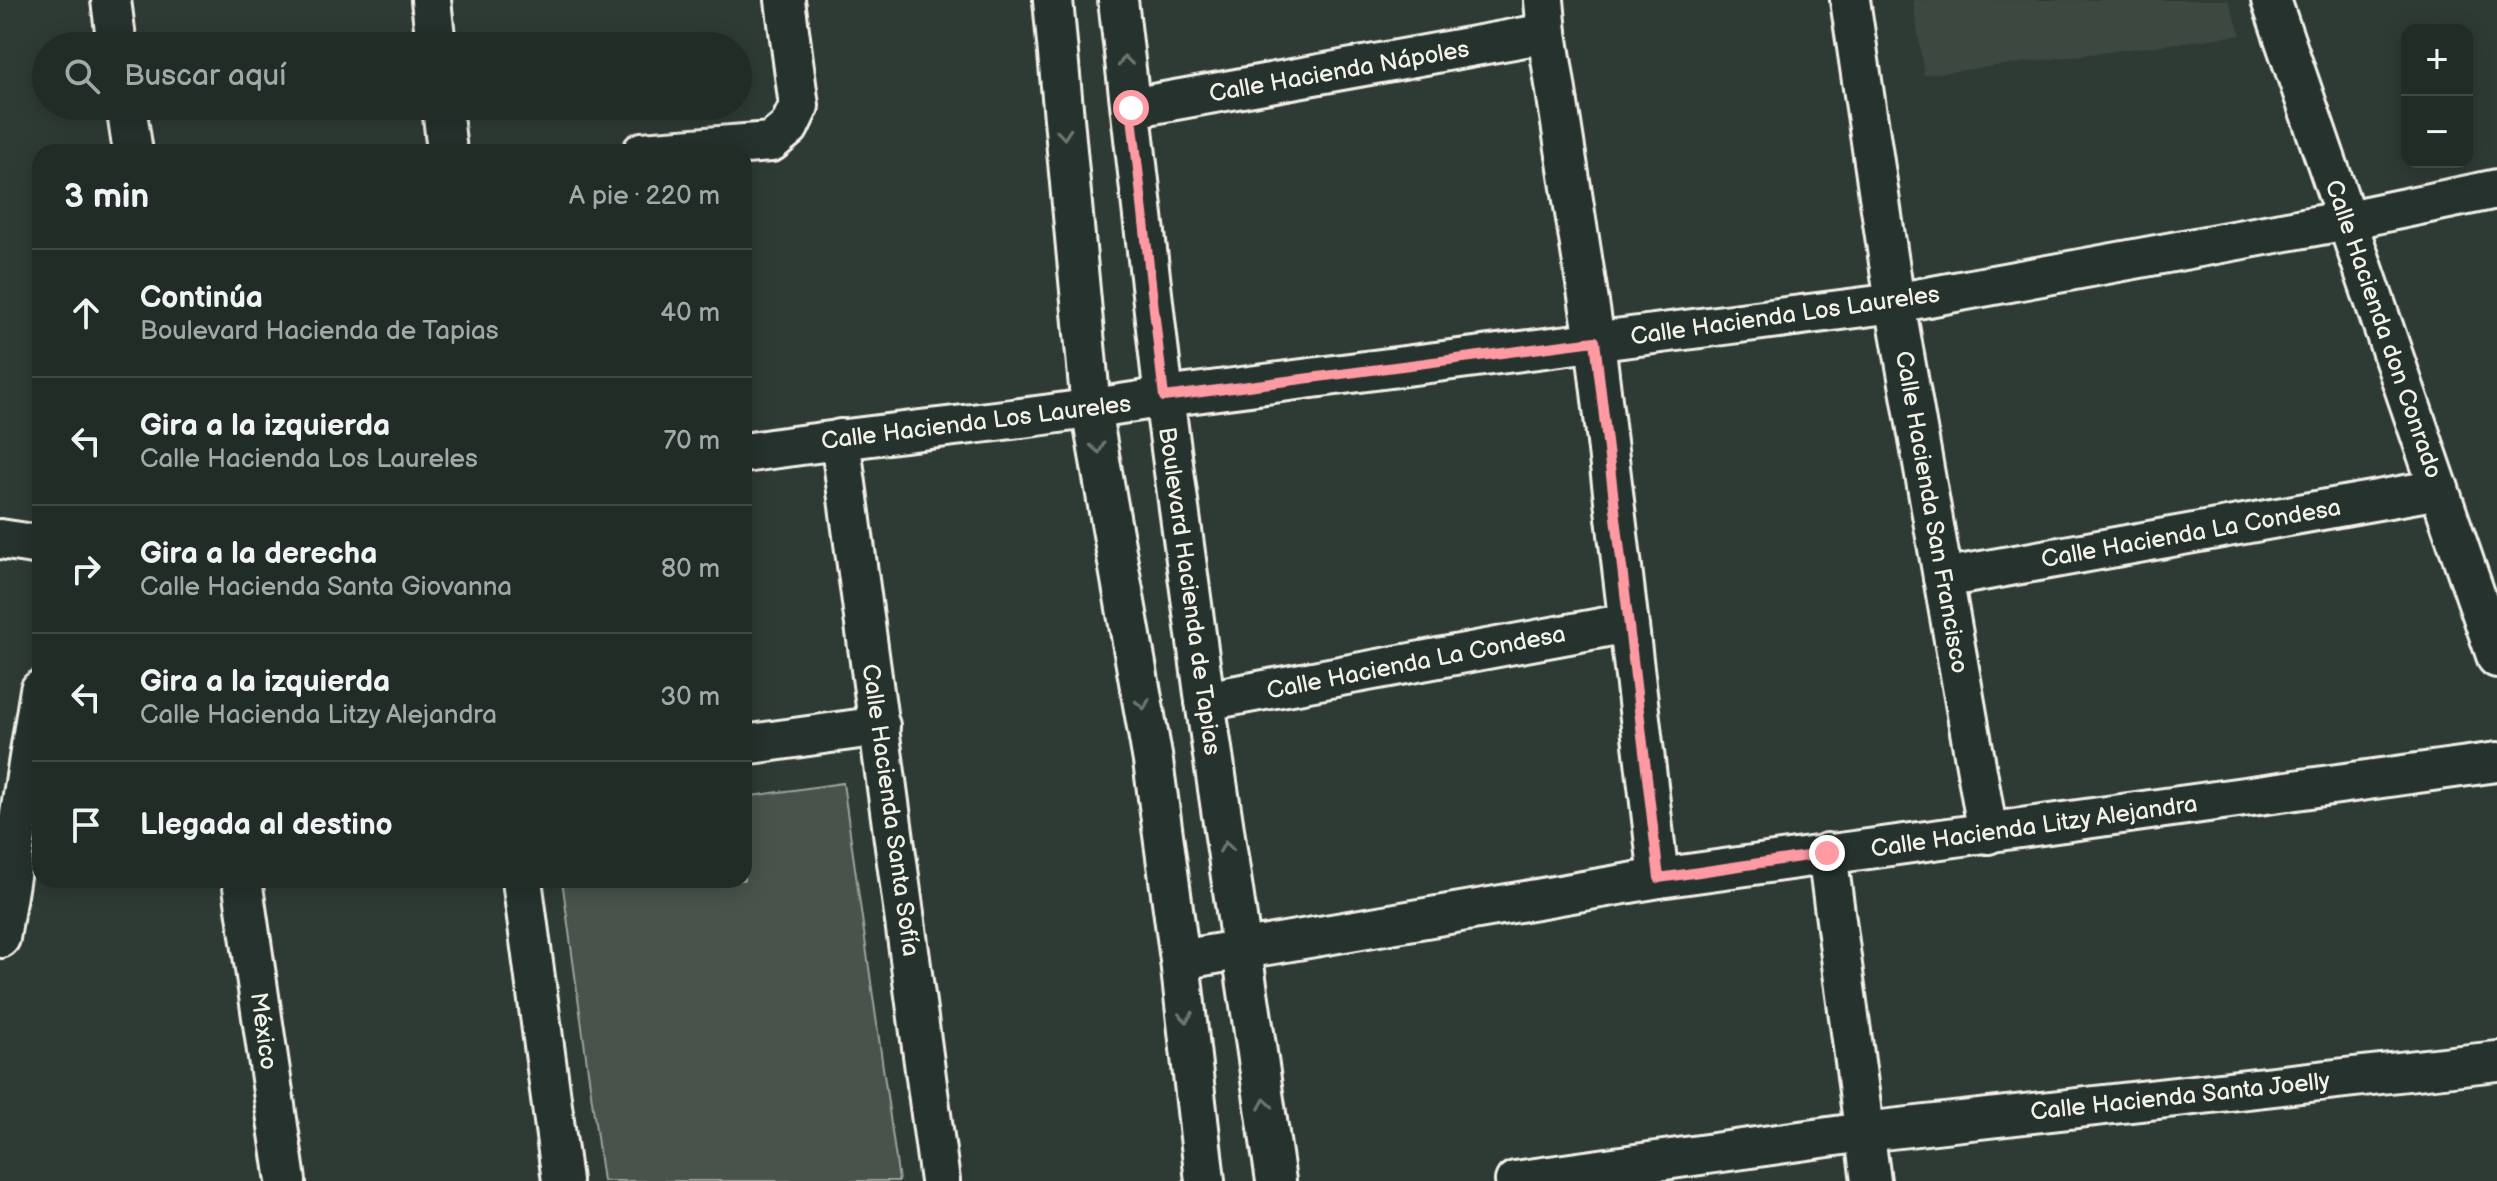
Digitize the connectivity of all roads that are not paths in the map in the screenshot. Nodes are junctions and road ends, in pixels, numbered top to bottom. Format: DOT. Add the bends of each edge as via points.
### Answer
graph roads {
  1 [pos="111,0"];
  2 [pos="431,0"];
  3 [pos="785,0"];
  4 [pos="1053,0"];
  5 [pos="1118,0"];
  6 [pos="1850,0"];
  7 [pos="2271,0"];
  8 [pos="1545,17"];
  9 [pos="115,32"];
  10 [pos="434,32"];
  11 [pos="1131,108"];
  12 [pos="128,120"];
  13 [pos="444,120"];
  14 [pos="132,144"];
  15 [pos="446,144"];
  16 [pos="745,144"];
  17 [pos="2497,189"];
  18 [pos="2347,220"];
  19 [pos="1895,303"];
  20 [pos="1595,341"];
  21 [pos="1164,397"];
  22 [pos="1091,409"];
  23 [pos="840,439"];
  24 [pos="752,452"];
  25 [pos="2439,489"];
  26 [pos="0,539"];
  27 [pos="32,544"];
  28 [pos="1943,578"];
  29 [pos="1628,623"];
  30 [pos="2497,658"];
  31 [pos="1205,701"];
  32 [pos="880,726"];
  33 [pos="32,740"];
  34 [pos="752,744"];
  35 [pos="2497,762"];
  36 [pos="1988,834"];
  37 [pos="1827,853"];
  38 [pos="1659,878"];
  39 [pos="243,888"];
  40 [pos="523,888"];
  41 [pos="0,938"];
  42 [pos="1241,949"];
  43 [pos="1180,960"];
  44 [pos="2497,1061"];
  45 [pos="1864,1132"];
  46 [pos="286,1181"];
  47 [pos="562,1181"];
  48 [pos="940,1181"];
  49 [pos="1205,1181"];
  50 [pos="1276,1181"];
  51 [pos="1515,1181"];
  52 [pos="1871,1181"];
  1 -- 9 [label="street"];
  2 -- 10 [label="street"];
  3 -- 16 [label="street" via="799,106 789,127 771,142"];
  4 -- 22 [label="street, one-way"];
  11 -- 5 [label="street, Boulevard Hacienda de Tapias, one-way"];
  6 -- 19 [label="street, Calle Hacienda San Francisco"];
  7 -- 18 [label="street, Calle Hacienda don Conrado"];
  8 -- 11 [label="street, Calle Hacienda Nápoles"];
  8 -- 20 [label="street"];
  11 -- 21 [label="street, Boulevard Hacienda de Tapias"];
  12 -- 14 [label="street"];
  13 -- 15 [label="street"];
  17 -- 18 [label="street, Calle Hacienda Los Laureles"];
  18 -- 19 [label="street, Calle Hacienda Los Laureles"];
  18 -- 25 [label="street, Calle Hacienda don Conrado"];
  19 -- 20 [label="street, Calle Hacienda Los Laureles"];
  19 -- 28 [label="street, Calle Hacienda San Francisco"];
  20 -- 21 [label="street, Calle Hacienda Los Laureles"];
  20 -- 29 [label="street"];
  21 -- 22 [label="street, Calle Hacienda Los Laureles"];
  21 -- 31 [label="street, Boulevard Hacienda de Tapias"];
  22 -- 23 [label="street, Calle Hacienda Los Laureles"];
  22 -- 43 [label="street, one-way" via="1153,761"];
  23 -- 24 [label="street, Calle Hacienda Los Laureles"];
  23 -- 32 [label="street, Calle Hacienda Santa Sofía"];
  25 -- 28 [label="street, Calle Hacienda La Condesa"];
  25 -- 30 [label="street, Calle Hacienda don Conrado"];
  26 -- 27 [label="street"];
  28 -- 36 [label="street, Calle Hacienda San Francisco"];
  29 -- 31 [label="street, Calle Hacienda La Condesa"];
  29 -- 38 [label="street"];
  42 -- 31 [label="street, Boulevard Hacienda de Tapias, one-way"];
  32 -- 34 [label="street"];
  32 -- 48 [label="street, Calle Hacienda Santa Sofía"];
  33 -- 41 [label="street"];
  35 -- 36 [label="street, Calle Hacienda Litzy Alejandra"];
  36 -- 37 [label="street, Calle Hacienda Litzy Alejandra"];
  37 -- 38 [label="street, Calle Hacienda Litzy Alejandra"];
  37 -- 45 [label="street"];
  38 -- 42 [label="street, Calle Hacienda Litzy Alejandra"];
  39 -- 46 [label="street, México"];
  40 -- 47 [label="street"];
  42 -- 43 [label="street, Calle Hacienda Litzy Alejandra"];
  50 -- 42 [label="street, Boulevard Hacienda de Tapias, one-way"];
  43 -- 49 [label="street, one-way"];
  44 -- 45 [label="street, Calle Hacienda Santa Joelly"];
  45 -- 51 [label="street, Calle Hacienda Santa Joelly"];
  45 -- 52 [label="street"];
}
